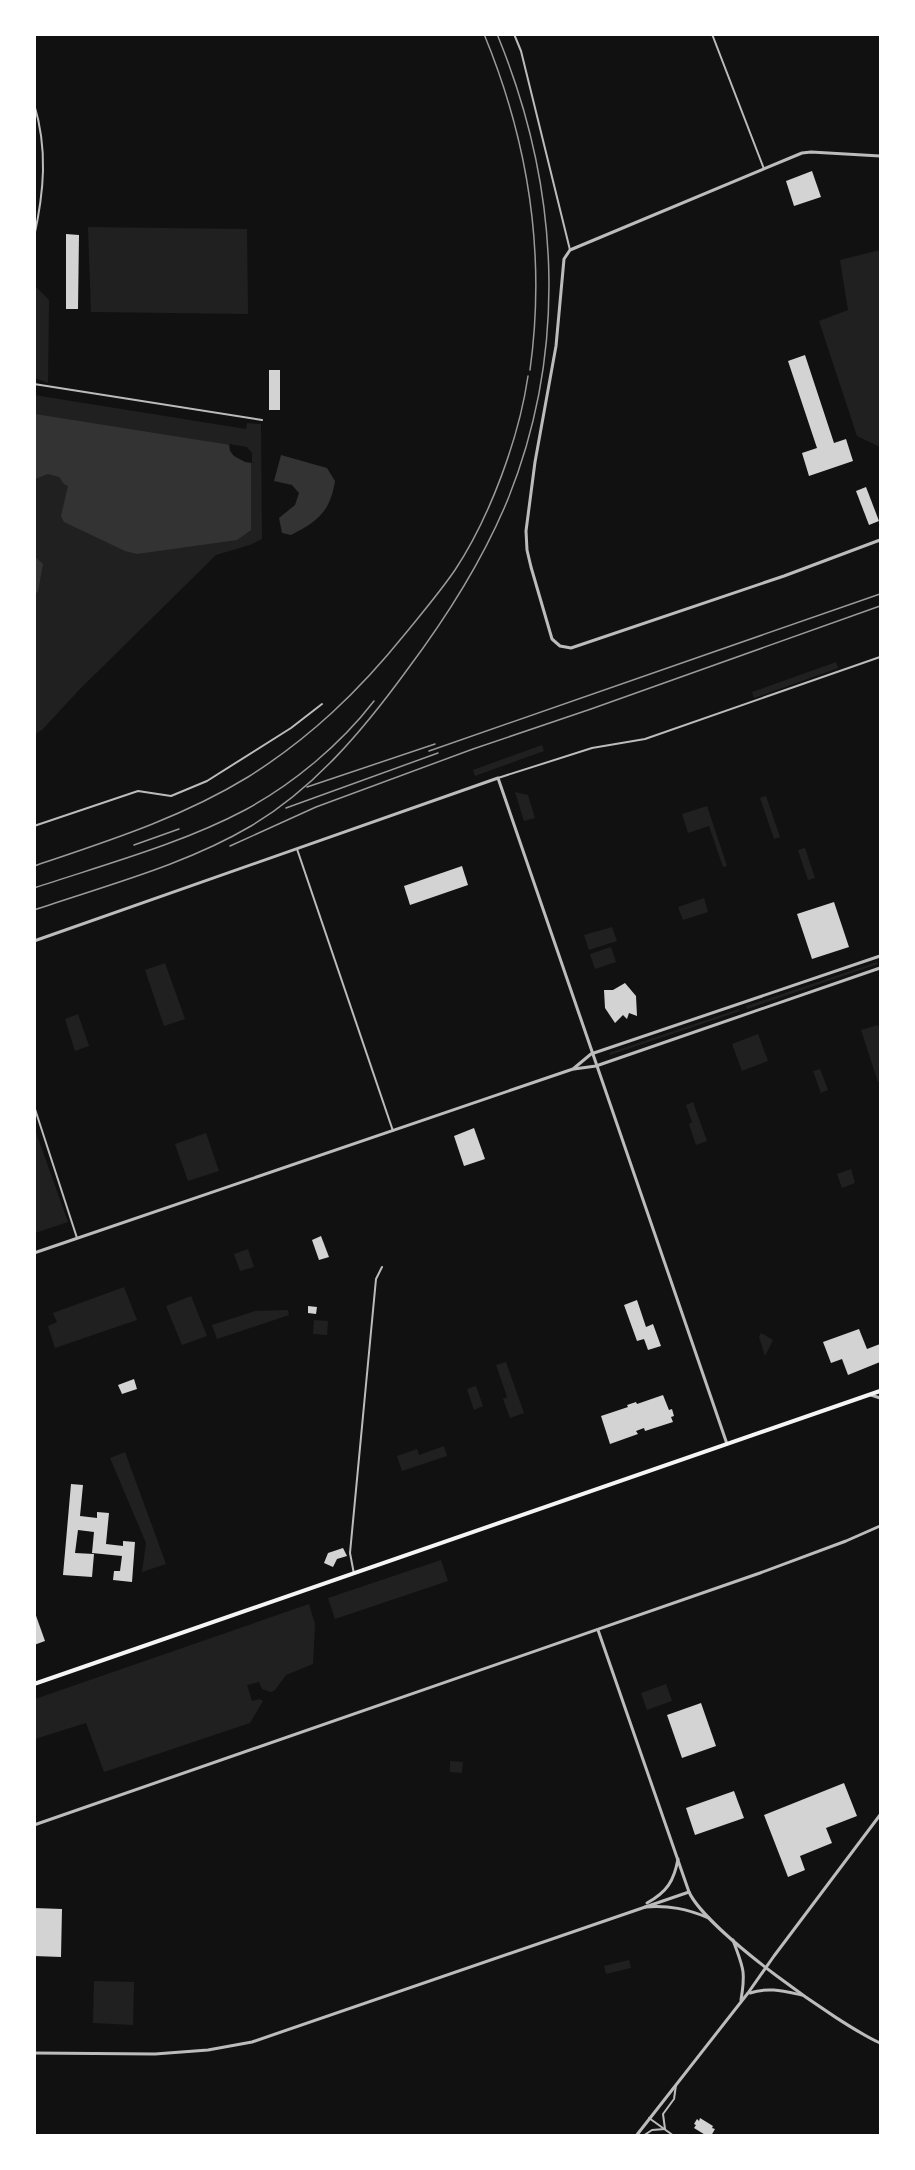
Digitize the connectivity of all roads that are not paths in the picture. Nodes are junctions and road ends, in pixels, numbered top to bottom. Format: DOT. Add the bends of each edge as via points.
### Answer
graph roads {
  1 [pos="514,34"];
  2 [pos="712,34"];
  3 [pos="34,104"];
  4 [pos="880,156"];
  5 [pos="764,169"];
  6 [pos="34,237"];
  7 [pos="570,250"];
  8 [pos="34,384"];
  9 [pos="262,420"];
  10 [pos="880,540"];
  11 [pos="880,657"];
  12 [pos="322,704"];
  13 [pos="498,778"];
  14 [pos="34,826"];
  15 [pos="297,849"];
  16 [pos="34,941"];
  17 [pos="880,956"];
  18 [pos="880,968"];
  19 [pos="591,1054"];
  20 [pos="596,1066"];
  21 [pos="573,1069"];
  22 [pos="34,1106"];
  23 [pos="393,1131"];
  24 [pos="77,1238"];
  25 [pos="34,1253"];
  26 [pos="382,1267"];
  27 [pos="880,1391"];
  28 [pos="869,1395"];
  29 [pos="880,1398"];
  30 [pos="727,1444"];
  31 [pos="880,1526"];
  32 [pos="354,1574"];
  33 [pos="598,1630"];
  34 [pos="34,1684"];
  35 [pos="880,1815"];
  36 [pos="34,1825"];
  37 [pos="678,1858"];
  38 [pos="689,1892"];
  39 [pos="640,1907"];
  40 [pos="710,1919"];
  41 [pos="732,1938"];
  42 [pos="766,1967"];
  43 [pos="748,1993"];
  44 [pos="805,1996"];
  45 [pos="740,2003"];
  46 [pos="880,2043"];
  47 [pos="34,2053"];
  48 [pos="676,2084"];
  49 [pos="650,2118"];
  50 [pos="665,2129"];
  51 [pos="636,2136"];
  52 [pos="643,2136"];
  53 [pos="674,2136"];
  1 -- 7 [label="street"];
  2 -- 5 [label="street"];
  3 -- 6 [label="street" via="45,161"];
  4 -- 5 [label="street" via="802,153"];
  5 -- 7 [label="street"];
  7 -- 10 [label="street" via="564,259 556,346 526,531 538,596 552,639 571,648"];
  8 -- 9 [label="street"];
  11 -- 13 [label="street" via="645,739 592,748"];
  12 -- 14 [label="street" via="207,781 171,795 138,791"];
  13 -- 15 [label="street"];
  13 -- 19 [label="street"];
  15 -- 16 [label="street"];
  15 -- 23 [label="street"];
  17 -- 19 [label="street"];
  18 -- 20 [label="street"];
  19 -- 20 [label="street"];
  19 -- 21 [label="street"];
  20 -- 21 [label="street"];
  20 -- 30 [label="street"];
  21 -- 23 [label="street"];
  22 -- 24 [label="street"];
  23 -- 24 [label="street"];
  24 -- 25 [label="street"];
  26 -- 32 [label="street" via="376,1280 351,1543 350,1564"];
  27 -- 28 [label="main road"];
  28 -- 29 [label="street"];
  28 -- 30 [label="main road"];
  30 -- 32 [label="main road"];
  31 -- 33 [label="street"];
  32 -- 34 [label="main road"];
  33 -- 36 [label="street"];
  33 -- 37 [label="street"];
  35 -- 42 [label="street"];
  37 -- 38 [label="street"];
  37 -- 39 [label="street" via="671,1884"];
  38 -- 39 [label="street"];
  38 -- 40 [label="street"];
  39 -- 40 [label="street" via="672,1906"];
  39 -- 47 [label="street" via="252,2042 155,2054"];
  40 -- 41 [label="street"];
  41 -- 42 [label="street"];
  41 -- 45 [label="street" via="745,1975"];
  42 -- 43 [label="street"];
  42 -- 44 [label="street"];
  43 -- 44 [label="street" via="772,1989"];
  43 -- 45 [label="street"];
  44 -- 46 [label="street"];
  45 -- 48 [label="street"];
  48 -- 49 [label="street"];
  48 -- 50 [label="street" via="674,2099 663,2114"];
  49 -- 50 [label="street"];
  49 -- 51 [label="street"];
  50 -- 52 [label="street"];
  50 -- 53 [label="street"];
}
